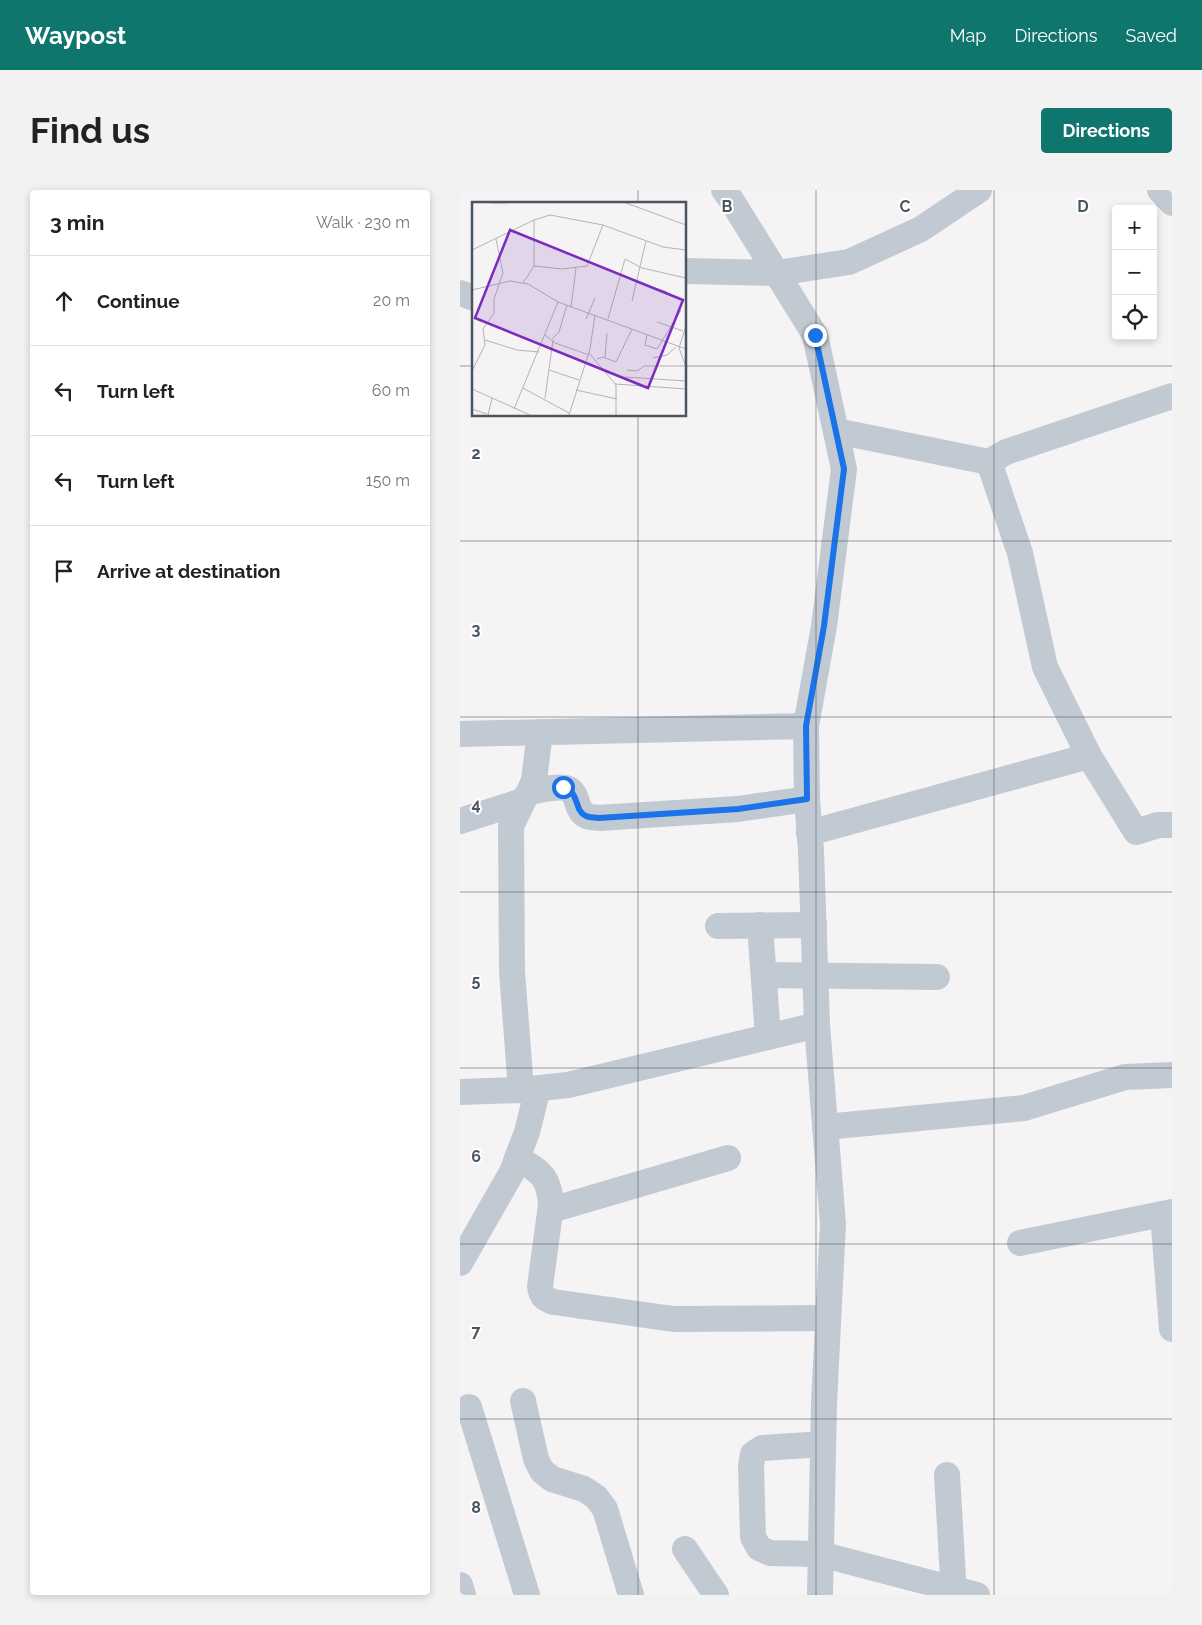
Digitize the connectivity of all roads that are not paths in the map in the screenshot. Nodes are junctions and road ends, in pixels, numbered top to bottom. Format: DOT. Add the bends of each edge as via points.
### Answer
graph roads {
  1 [pos="724,190"];
  2 [pos="979,190"];
  3 [pos="1160,190"];
  4 [pos="1172,203"];
  5 [pos="686,271"];
  6 [pos="777,273"];
  7 [pos="460,293"];
  8 [pos="472,297"];
  9 [pos="1172,396"];
  10 [pos="836,431"];
  11 [pos="989,462"];
  12 [pos="806,726"];
  13 [pos="540,732"];
  14 [pos="460,734"];
  15 [pos="1089,756"];
  16 [pos="526,796"];
  17 [pos="807,799"];
  18 [pos="460,822"];
  19 [pos="1172,825"];
  20 [pos="809,832"];
  21 [pos="760,925"];
  22 [pos="814,925"];
  23 [pos="718,926"];
  24 [pos="764,975"];
  25 [pos="815,975"];
  26 [pos="937,977"];
  27 [pos="816,1025"];
  28 [pos="768,1037"];
  29 [pos="1172,1075"];
  30 [pos="530,1089"];
  31 [pos="460,1092"];
  32 [pos="825,1128"];
  33 [pos="517,1158"];
  34 [pos="728,1158"];
  35 [pos="550,1210"];
  36 [pos="1168,1213"];
  37 [pos="1020,1243"];
  38 [pos="460,1263"];
  39 [pos="828,1318"];
  40 [pos="1172,1329"];
  41 [pos="523,1401"];
  42 [pos="469,1407"];
  43 [pos="823,1444"];
  44 [pos="947,1475"];
  45 [pos="685,1548"];
  46 [pos="820,1554"];
  47 [pos="460,1585"];
  48 [pos="962,1593"];
  49 [pos="463,1595"];
  50 [pos="527,1595"];
  51 [pos="631,1595"];
  52 [pos="716,1595"];
  53 [pos="820,1595"];
  1 -- 6 [label="street"];
  2 -- 6 [label="street" via="921,228 849,262"];
  3 -- 4 [label="street"];
  5 -- 6 [label="street"];
  6 -- 10 [label="street" via="815,335"];
  7 -- 8 [label="street"];
  9 -- 11 [label="street" via="1006,452"];
  10 -- 11 [label="street"];
  10 -- 12 [label="street" via="844,469 824,626"];
  11 -- 15 [label="street" via="1020,553 1045,667"];
  12 -- 13 [label="street"];
  12 -- 17 [label="street"];
  13 -- 14 [label="street"];
  13 -- 16 [label="street" via="534,780"];
  15 -- 19 [label="street" via="1136,832 1158,825"];
  15 -- 20 [label="street"];
  16 -- 17 [label="street" via="563,787 575,795 580,810 586,816 599,818 738,809"];
  16 -- 18 [label="street"];
  16 -- 30 [label="street" via="511,826 510,842 512,970"];
  17 -- 20 [label="street"];
  20 -- 22 [label="street"];
  21 -- 22 [label="street"];
  21 -- 23 [label="street"];
  21 -- 24 [label="street"];
  22 -- 25 [label="street"];
  24 -- 25 [label="street"];
  24 -- 28 [label="street"];
  25 -- 26 [label="street"];
  25 -- 27 [label="street"];
  27 -- 28 [label="street"];
  27 -- 32 [label="street"];
  28 -- 30 [label="street" via="568,1085"];
  29 -- 32 [label="street" via="1125,1077 1024,1108"];
  30 -- 31 [label="street"];
  30 -- 33 [label="street" via="527,1132"];
  32 -- 39 [label="street" via="833,1224"];
  33 -- 35 [label="street" via="547,1181"];
  33 -- 38 [label="street"];
  34 -- 35 [label="street"];
  35 -- 39 [label="street" via="540,1286 541,1295 546,1299 672,1319"];
  36 -- 37 [label="street"];
  36 -- 40 [label="street"];
  39 -- 43 [label="street"];
  41 -- 51 [label="street" via="536,1459 542,1471 552,1479 584,1489 605,1509"];
  42 -- 50 [label="street"];
  43 -- 46 [label="street"];
  43 -- 46 [label="street" via="762,1448 753,1454 751,1466 752,1537 759,1548 770,1553"];
  44 -- 48 [label="street"];
  45 -- 52 [label="street"];
  46 -- 48 [label="street"];
  46 -- 53 [label="street"];
  47 -- 49 [label="street"];
}
